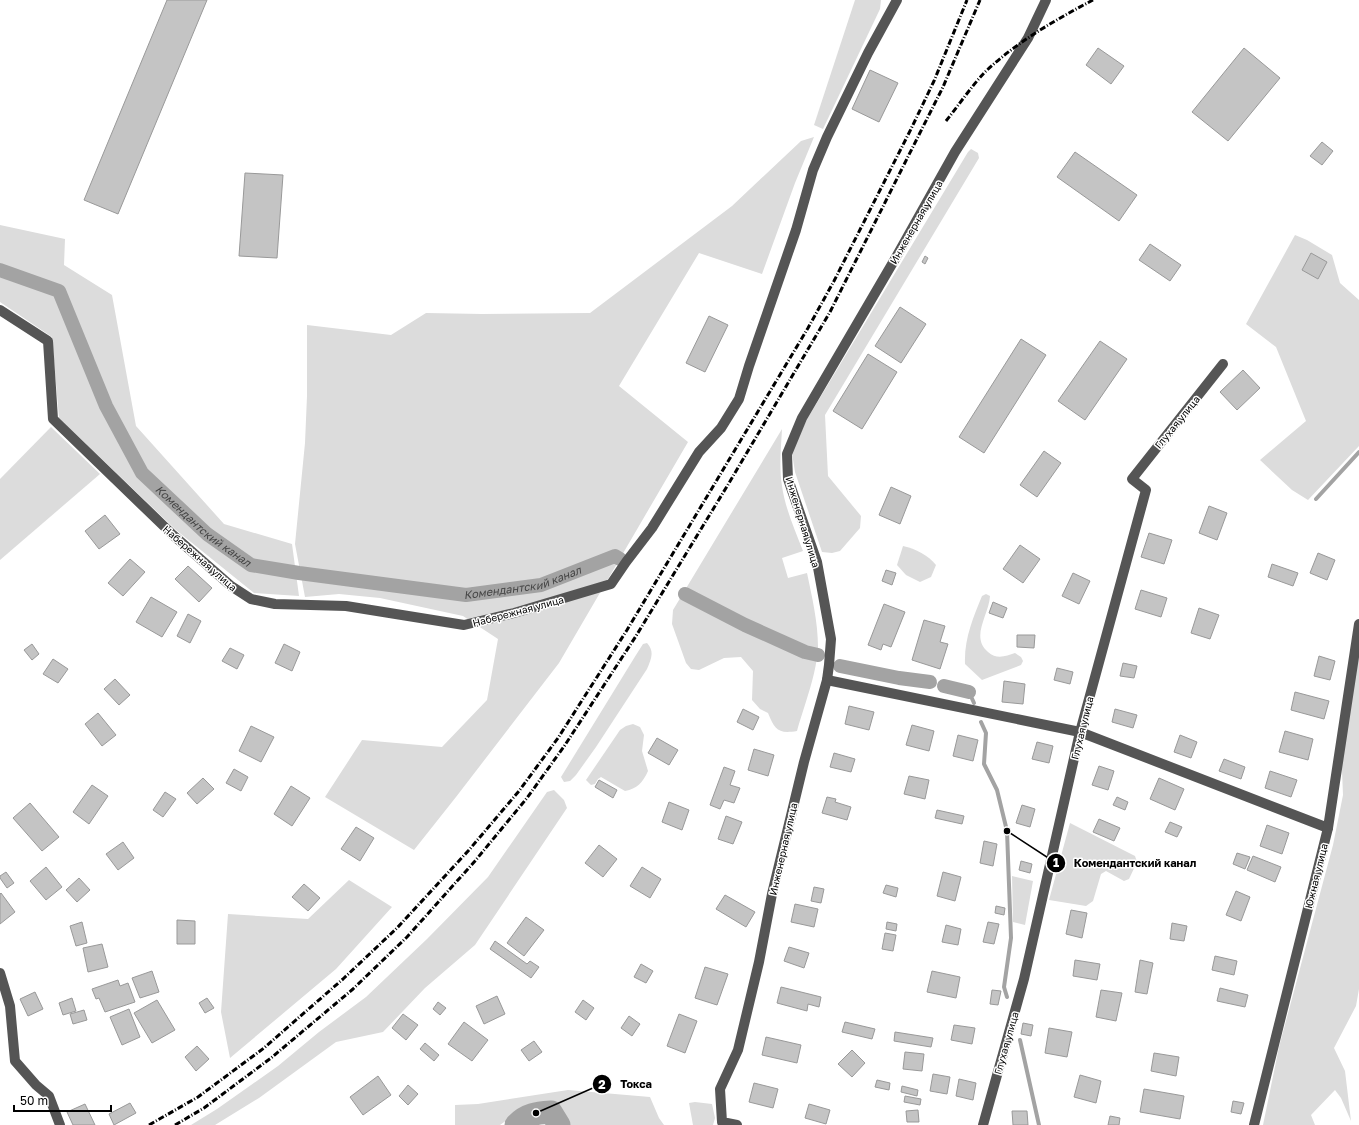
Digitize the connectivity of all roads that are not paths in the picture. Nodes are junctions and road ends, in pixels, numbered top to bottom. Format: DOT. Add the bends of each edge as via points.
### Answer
graph roads {
  1 [pos="897,0"];
  2 [pos="1046,0"];
  3 [pos="0,310"];
  4 [pos="1223,364"];
  5 [pos="1359,624"];
  6 [pos="827,680"];
  7 [pos="1080,732"];
  8 [pos="1328,828"];
  9 [pos="0,973"];
  10 [pos="60,1125"];
  11 [pos="737,1125"];
  12 [pos="982,1125"];
  13 [pos="1254,1125"];
  1 -- 3 [label="street, Набережная улица" via="868,53 813,170 796,230 739,399 721,428 698,452 652,528 612,584 464,625 346,606 275,604 251,599 231,586 173,535 53,419 48,341"];
  2 -- 6 [label="street, Инженерная улица" via="1028,38 955,152 802,418 787,454 788,479 817,562 831,639"];
  4 -- 7 [label="street, Глухая улица" via="1132,478 1146,490"];
  5 -- 8 [label="street, Южная улица"];
  6 -- 7 [label="street"];
  6 -- 11 [label="street, Инженерная улица" via="794,800 738,1050 720,1089 722,1122"];
  7 -- 8 [label="street"];
  7 -- 12 [label="street, Глухая улица" via="1024,979"];
  8 -- 13 [label="street, Южная улица"];
  9 -- 10 [label="street" via="10,1006 15,1061 49,1096"];
}
